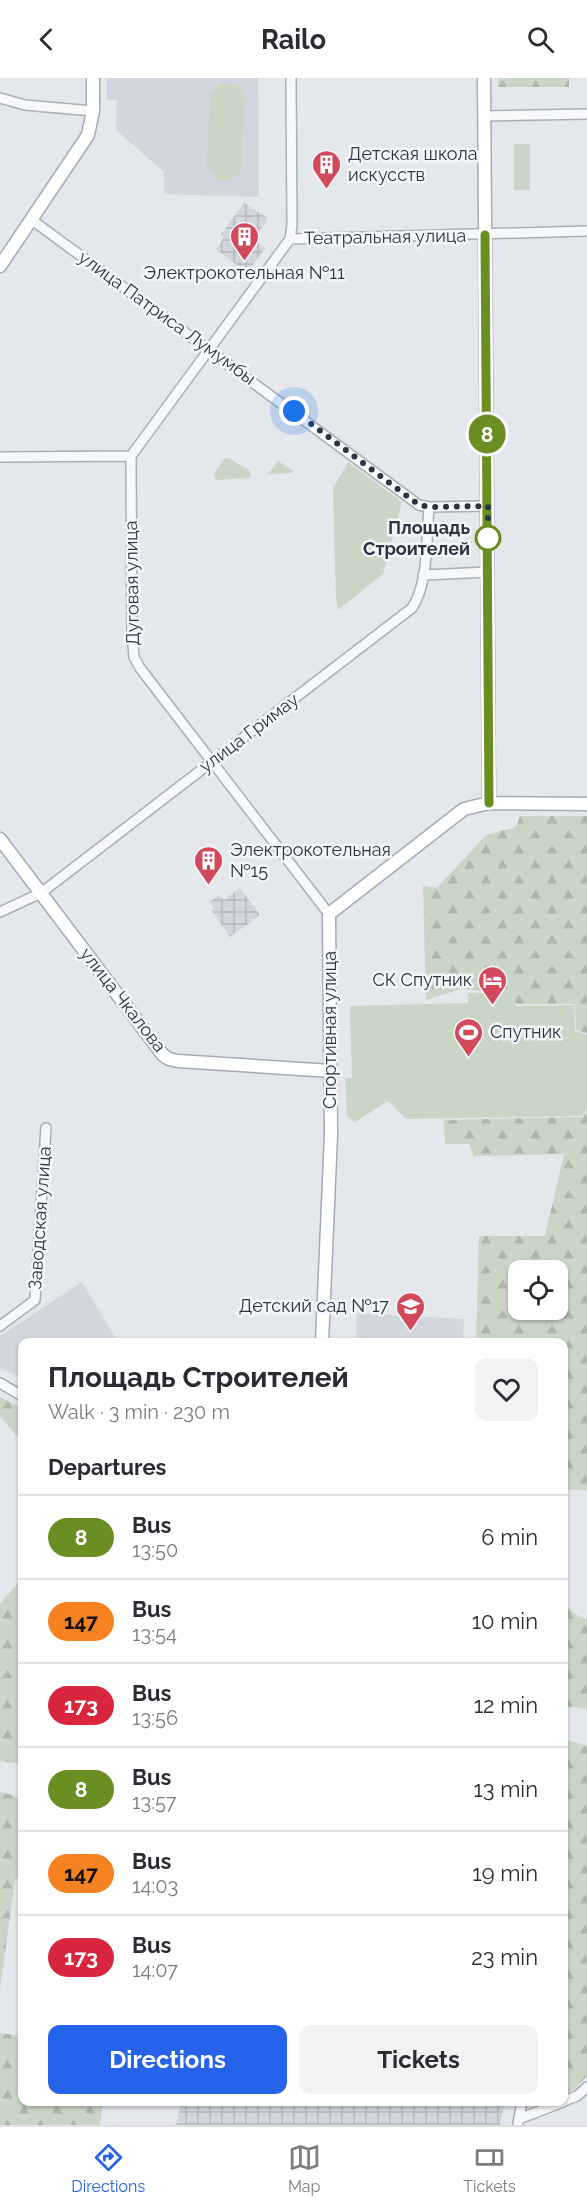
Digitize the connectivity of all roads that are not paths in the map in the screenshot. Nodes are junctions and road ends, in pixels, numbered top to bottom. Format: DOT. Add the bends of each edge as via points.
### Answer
graph roads {
  1 [pos="93,78"];
  2 [pos="291,78"];
  3 [pos="484,78"];
  4 [pos="0,98"];
  5 [pos="93,111"];
  6 [pos="587,114"];
  7 [pos="484,116"];
  8 [pos="32,220"];
  9 [pos="587,231"];
  10 [pos="485,234"];
  11 [pos="290,239"];
  12 [pos="0,266"];
  13 [pos="210,349"];
  14 [pos="131,456"];
  15 [pos="0,457"];
  16 [pos="488,506"];
  17 [pos="429,507"];
  18 [pos="489,572"];
  19 [pos="423,574"];
  20 [pos="212,760"];
  21 [pos="489,803"];
  22 [pos="587,804"];
  23 [pos="0,839"];
  24 [pos="41,893"];
  25 [pos="0,912"];
  26 [pos="329,914"];
  27 [pos="331,1071"];
  28 [pos="46,1128"];
  29 [pos="0,1326"];
  30 [pos="322,1338"];
  31 [pos="0,1383"];
  32 [pos="18,1394"];
  33 [pos="587,2087"];
  34 [pos="568,2099"];
  35 [pos="521,2106"];
  36 [pos="552,2106"];
  37 [pos="518,2122"];
  1 -- 5 [label="main road"];
  2 -- 11 [label="street"];
  3 -- 7 [label="main road"];
  4 -- 5 [label="street" via="25,105"];
  5 -- 8 [label="main road" via="88,135"];
  6 -- 7 [label="street"];
  7 -- 10 [label="main road"];
  8 -- 12 [label="main road"];
  8 -- 13 [label="street, улица Патриса Лумумбы"];
  9 -- 10 [label="street, Театральная улица"];
  10 -- 11 [label="street, Театральная улица"];
  10 -- 16 [label="main road"];
  11 -- 13 [label="street"];
  13 -- 14 [label="street"];
  13 -- 17 [label="street, улица Патриса Лумумбы" via="419,505"];
  14 -- 15 [label="street"];
  14 -- 20 [label="street, Дуговая улица" via="134,657"];
  16 -- 17 [label="street, улица Патриса Лумумбы"];
  16 -- 18 [label="main road"];
  17 -- 19 [label="street, улица Гримау"];
  18 -- 19 [label="street"];
  18 -- 21 [label="main road"];
  19 -- 20 [label="street, улица Гримау" via="412,608"];
  20 -- 24 [label="street, улица Гримау"];
  20 -- 26 [label="street, Дуговая улица"];
  21 -- 22 [label="main road"];
  21 -- 26 [label="main road" via="464,810"];
  23 -- 24 [label="main road, улица Чкалова"];
  24 -- 25 [label="street, улица Гримау"];
  24 -- 27 [label="main road, улица Чкалова" via="169,1059"];
  26 -- 27 [label="main road, Спортивная улица"];
  27 -- 30 [label="main road, Спортивная улица"];
  28 -- 29 [label="street, Заводская улица" via="35,1300"];
  31 -- 32 [label="street"];
  33 -- 34 [label="street"];
  35 -- 37 [label="street"];
  36 -- 37 [label="street"];
}
